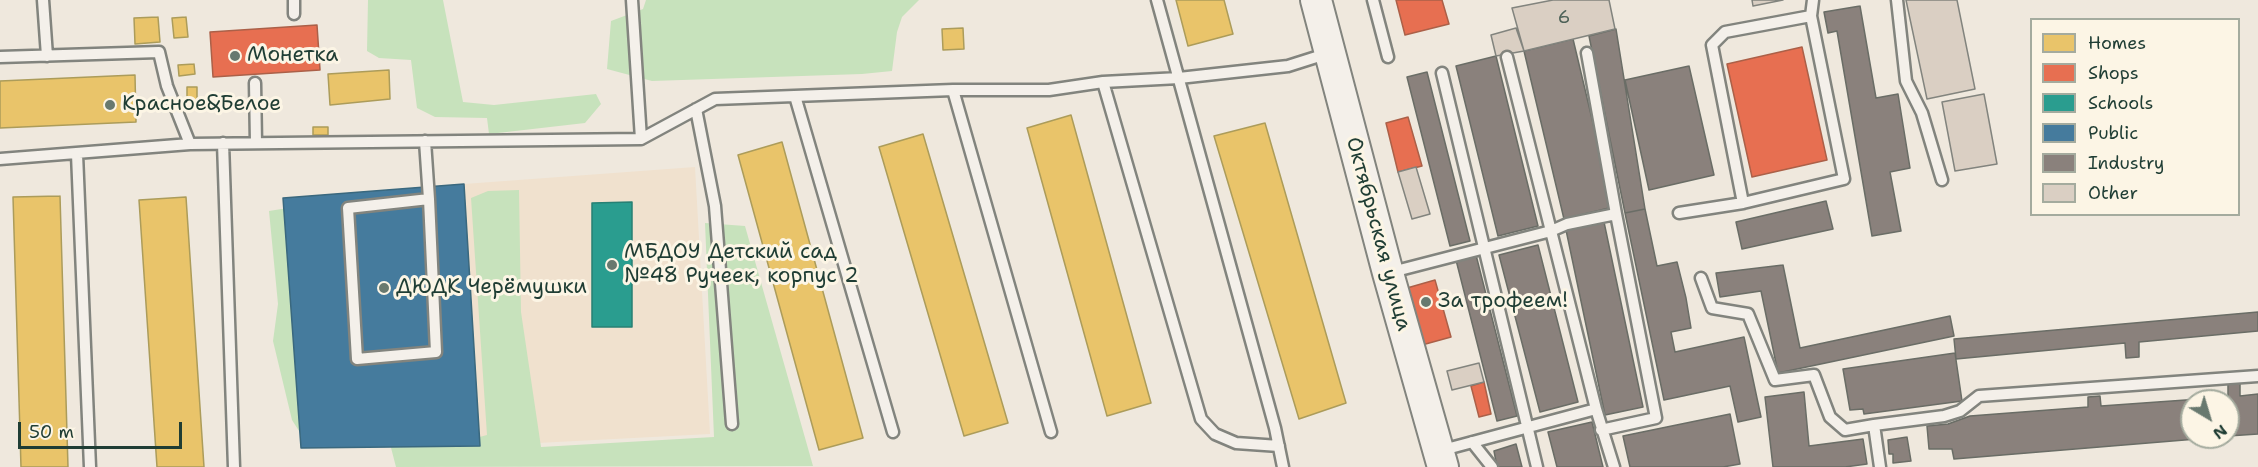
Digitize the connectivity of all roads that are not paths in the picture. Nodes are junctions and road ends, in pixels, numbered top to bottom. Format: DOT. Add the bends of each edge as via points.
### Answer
graph roads {
  1 [pos="43,0"];
  2 [pos="294,0"];
  3 [pos="632,0"];
  4 [pos="1157,0"];
  5 [pos="1316,0"];
  6 [pos="1373,0"];
  7 [pos="1813,0"];
  8 [pos="1897,0"];
  9 [pos="294,14"];
  10 [pos="1811,15"];
  11 [pos="1329,53"];
  12 [pos="1587,53"];
  13 [pos="47,56"];
  14 [pos="0,57"];
  15 [pos="1388,57"];
  16 [pos="1507,57"];
  17 [pos="1442,73"];
  18 [pos="1179,78"];
  19 [pos="1103,82"];
  20 [pos="255,83"];
  21 [pos="953,90"];
  22 [pos="795,96"];
  23 [pos="696,109"];
  24 [pos="641,139"];
  25 [pos="425,141"];
  26 [pos="223,143"];
  27 [pos="256,143"];
  28 [pos="190,144"];
  29 [pos="77,154"];
  30 [pos="0,159"];
  31 [pos="1942,180"];
  32 [pos="429,199"];
  33 [pos="1743,203"];
  34 [pos="1679,213"];
  35 [pos="1616,214"];
  36 [pos="1551,231"];
  37 [pos="1485,249"];
  38 [pos="1388,273"];
  39 [pos="1701,278"];
  40 [pos="2258,376"];
  41 [pos="1596,410"];
  42 [pos="732,424"];
  43 [pos="1874,425"];
  44 [pos="1527,428"];
  45 [pos="1601,430"];
  46 [pos="893,432"];
  47 [pos="1051,432"];
  48 [pos="1472,442"];
  49 [pos="1279,446"];
  50 [pos="1441,459"];
  51 [pos="90,467"];
  52 [pos="234,467"];
  53 [pos="1283,467"];
  54 [pos="1492,467"];
  55 [pos="1537,467"];
  56 [pos="1614,467"];
  57 [pos="1880,467"];
  1 -- 13 [label="lane"];
  2 -- 9 [label="lane"];
  3 -- 24 [label="lane"];
  4 -- 18 [label="lane"];
  5 -- 11 [label="main road, Октябрьская улица"];
  6 -- 15 [label="lane"];
  7 -- 10 [label="lane"];
  8 -- 31 [label="lane" via="1906,81 1922,113"];
  10 -- 33 [label="lane" via="1725,32 1712,45"];
  10 -- 33 [label="lane" via="1844,179"];
  11 -- 18 [label="lane" via="1287,66"];
  11 -- 38 [label="main road, Октябрьская улица"];
  12 -- 35 [label="lane"];
  13 -- 14 [label="lane"];
  13 -- 28 [label="lane" via="159,52 167,86"];
  16 -- 36 [label="lane"];
  17 -- 37 [label="lane"];
  18 -- 19 [label="lane"];
  18 -- 49 [label="lane"];
  19 -- 21 [label="lane" via="1049,90"];
  19 -- 49 [label="lane" via="1201,419 1215,434 1236,443"];
  20 -- 27 [label="lane"];
  21 -- 22 [label="lane"];
  21 -- 47 [label="lane"];
  22 -- 23 [label="lane" via="715,99"];
  22 -- 46 [label="lane"];
  23 -- 24 [label="lane"];
  23 -- 42 [label="lane" via="715,206"];
  24 -- 25 [label="lane"];
  25 -- 27 [label="lane"];
  25 -- 32 [label="lane"];
  26 -- 27 [label="lane"];
  26 -- 28 [label="lane"];
  26 -- 52 [label="lane"];
  28 -- 29 [label="lane"];
  29 -- 30 [label="lane"];
  29 -- 51 [label="lane"];
  32 -- 32 [label="lane" via="348,208 357,359 436,352"];
  33 -- 34 [label="lane"];
  35 -- 36 [label="lane"];
  35 -- 45 [label="lane" via="1656,418"];
  36 -- 37 [label="lane"];
  36 -- 41 [label="lane"];
  37 -- 38 [label="lane"];
  37 -- 44 [label="lane"];
  38 -- 50 [label="main road, Октябрьская улица"];
  39 -- 43 [label="lane" via="1712,308 1748,314 1774,380 1814,375 1830,417 1845,430"];
  40 -- 43 [label="lane" via="1978,396 1960,411 1944,416"];
  41 -- 44 [label="lane"];
  41 -- 45 [label="lane"];
  43 -- 57 [label="lane"];
  44 -- 48 [label="lane"];
  44 -- 55 [label="lane"];
  45 -- 56 [label="lane"];
  48 -- 50 [label="lane"];
  48 -- 54 [label="lane"];
  49 -- 53 [label="lane"];
}
